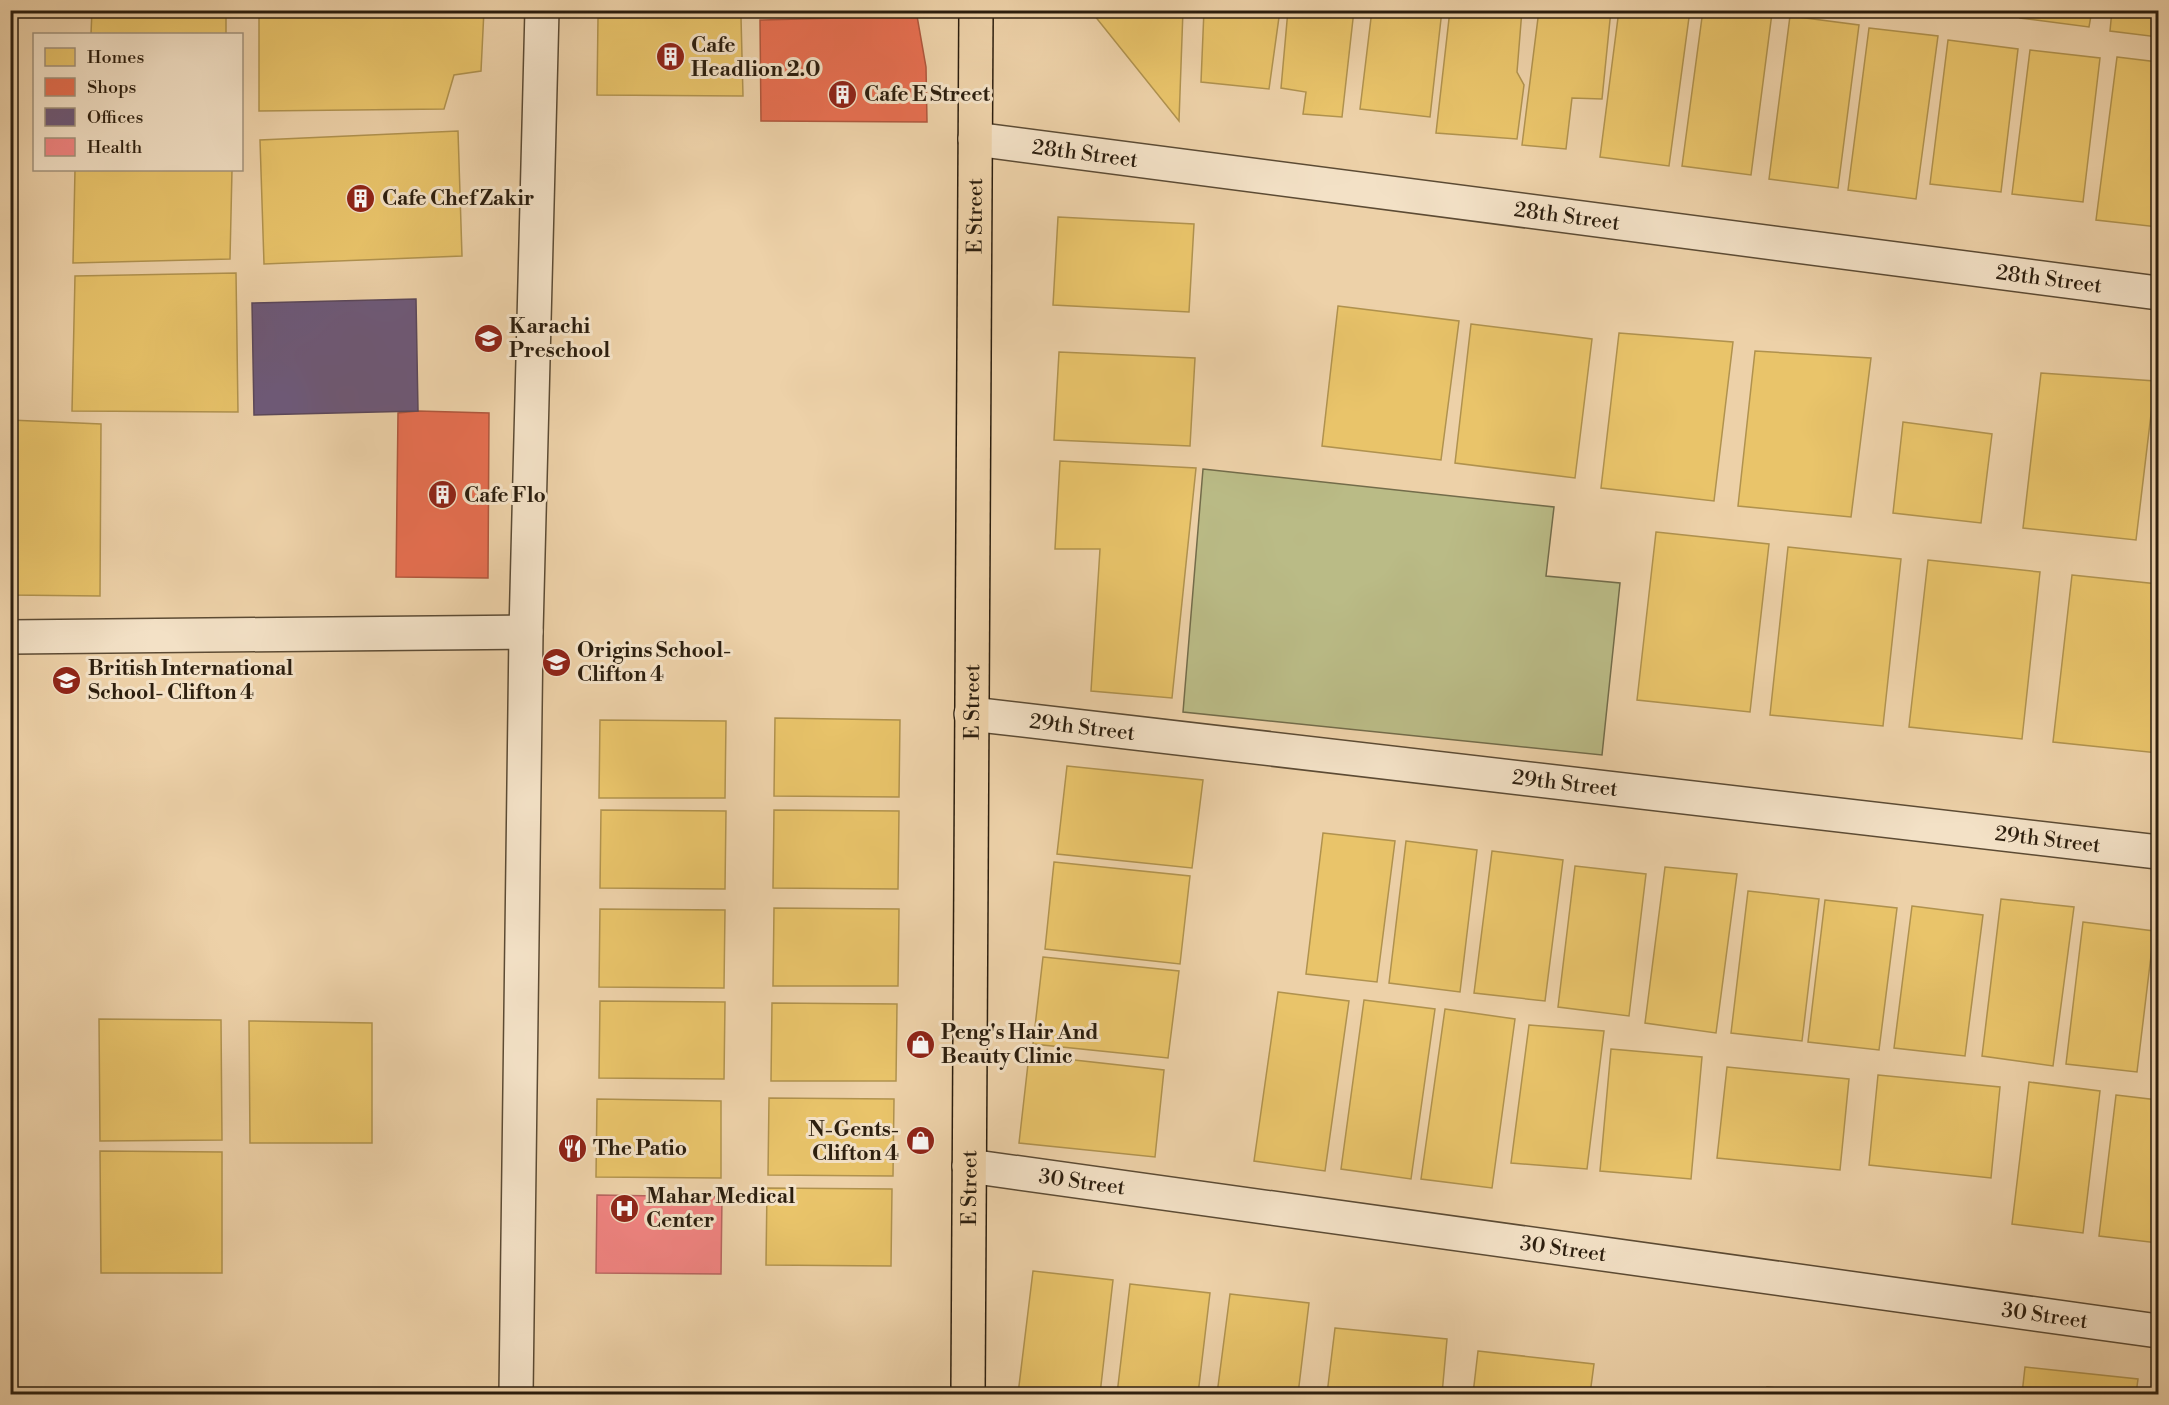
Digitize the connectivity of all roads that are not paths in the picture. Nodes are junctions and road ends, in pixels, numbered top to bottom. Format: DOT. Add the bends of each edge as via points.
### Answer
graph roads {
  1 [pos="542,10"];
  2 [pos="976,10"];
  3 [pos="975,139"];
  4 [pos="2158,293"];
  5 [pos="526,632"];
  6 [pos="10,637"];
  7 [pos="971,714"];
  8 [pos="2158,852"];
  9 [pos="969,1166"];
  10 [pos="2158,1331"];
  11 [pos="516,1395"];
  12 [pos="968,1395"];
  1 -- 5 [label="street"];
  2 -- 3 [label="main road, E Street"];
  3 -- 4 [label="street, 28th Street"];
  3 -- 7 [label="main road, E Street"];
  5 -- 6 [label="street"];
  5 -- 11 [label="street"];
  7 -- 8 [label="street, 29th Street"];
  7 -- 9 [label="main road, E Street"];
  9 -- 10 [label="street, 30 Street"];
  9 -- 12 [label="main road, E Street"];
}
